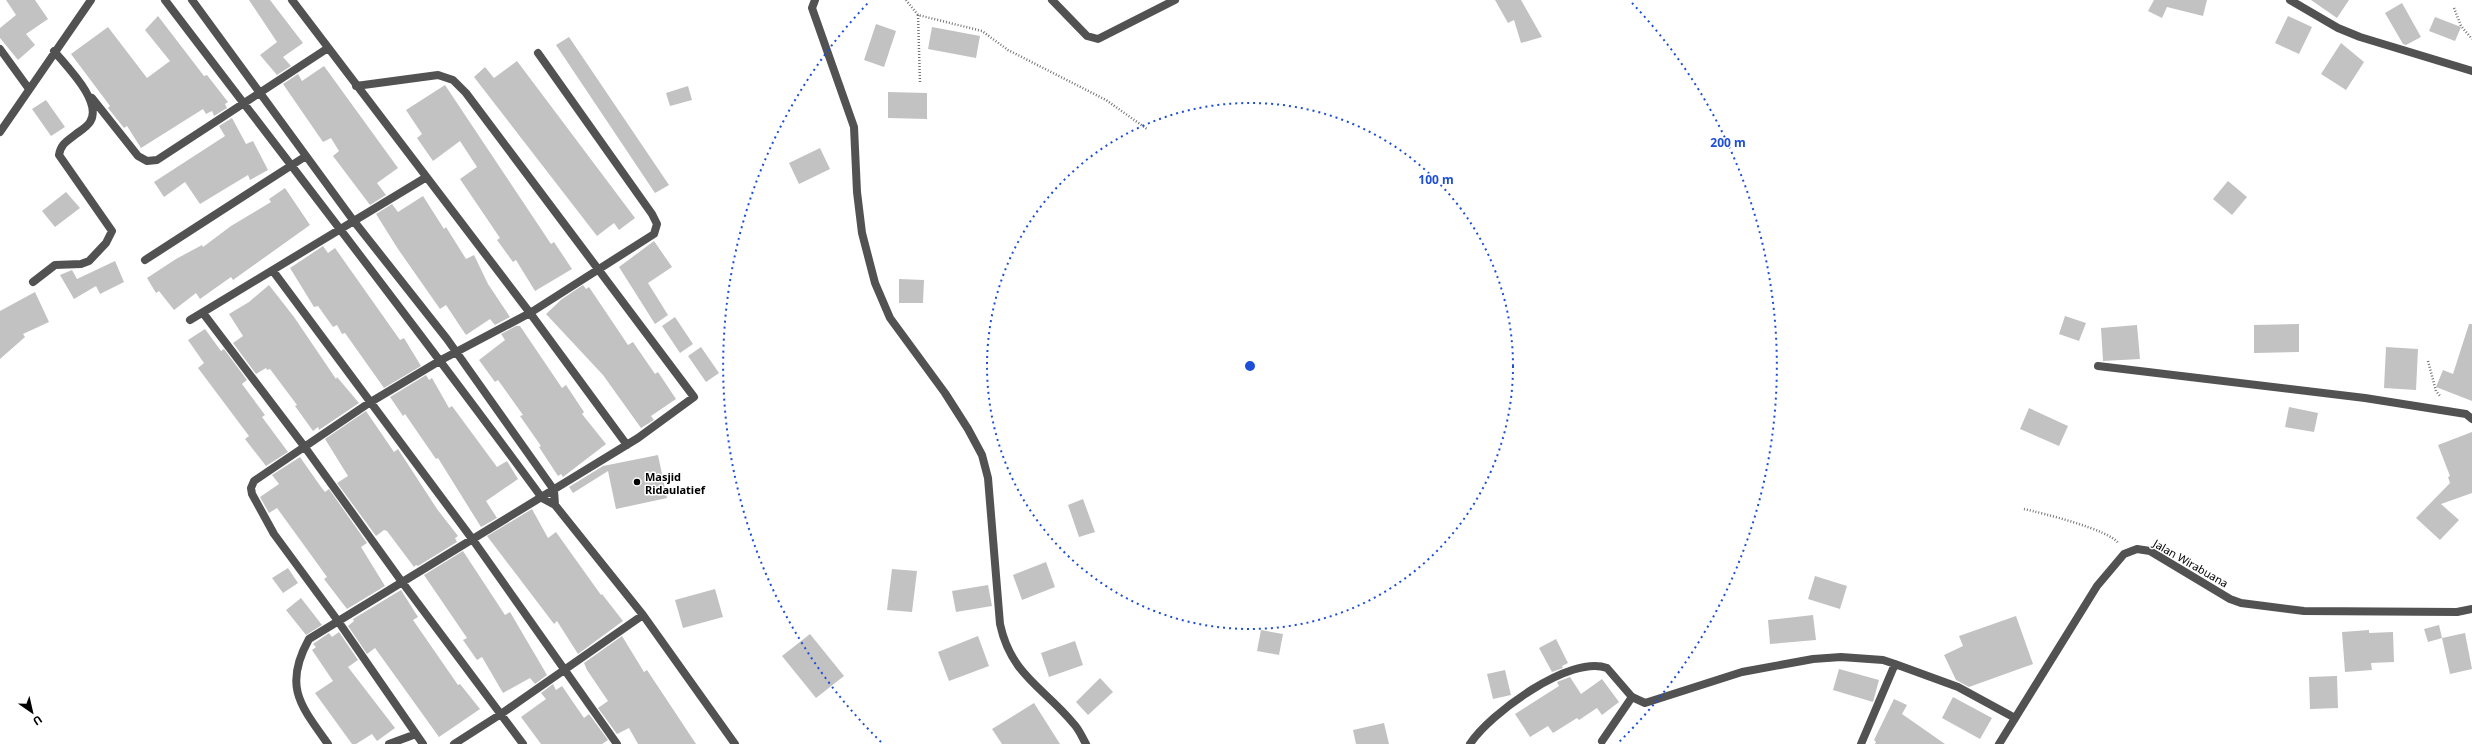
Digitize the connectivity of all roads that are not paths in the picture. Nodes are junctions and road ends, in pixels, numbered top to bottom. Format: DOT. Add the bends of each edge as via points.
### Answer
graph roads {
  1 [pos="91,0"];
  2 [pos="165,0"];
  3 [pos="192,0"];
  4 [pos="292,0"];
  5 [pos="815,0"];
  6 [pos="1052,0"];
  7 [pos="1175,0"];
  8 [pos="2290,0"];
  9 [pos="328,48"];
  10 [pos="0,49"];
  11 [pos="54,51"];
  12 [pos="538,53"];
  13 [pos="2472,71"];
  14 [pos="356,86"];
  15 [pos="29,89"];
  16 [pos="87,92"];
  17 [pos="262,93"];
  18 [pos="244,104"];
  19 [pos="0,132"];
  20 [pos="306,156"];
  21 [pos="290,166"];
  22 [pos="425,178"];
  23 [pos="353,220"];
  24 [pos="338,230"];
  25 [pos="145,260"];
  26 [pos="597,268"];
  27 [pos="273,271"];
  28 [pos="33,282"];
  29 [pos="203,313"];
  30 [pos="530,313"];
  31 [pos="190,320"];
  32 [pos="455,352"];
  33 [pos="441,360"];
  34 [pos="2098,366"];
  35 [pos="369,402"];
  36 [pos="2472,419"];
  37 [pos="627,445"];
  38 [pos="304,446"];
  39 [pos="554,490"];
  40 [pos="542,498"];
  41 [pos="555,505"];
  42 [pos="474,540"];
  43 [pos="402,582"];
  44 [pos="2472,609"];
  45 [pos="643,615"];
  46 [pos="338,621"];
  47 [pos="1895,664"];
  48 [pos="564,669"];
  49 [pos="1632,697"];
  50 [pos="501,714"];
  51 [pos="2014,718"];
  52 [pos="1477,733"];
  53 [pos="416,734"];
  54 [pos="1602,741"];
  55 [pos="328,744"];
  56 [pos="389,744"];
  57 [pos="423,744"];
  58 [pos="454,744"];
  59 [pos="523,744"];
  60 [pos="617,744"];
  61 [pos="735,744"];
  62 [pos="1086,744"];
  63 [pos="1470,744"];
  64 [pos="1478,744"];
  65 [pos="1861,744"];
  66 [pos="1999,744"];
  1 -- 11 [label="street"];
  2 -- 18 [label="street"];
  3 -- 17 [label="street"];
  4 -- 9 [label="street"];
  5 -- 62 [label="street" via="812,8 854,127 862,233 876,283 890,318 945,393 982,455 988,478 1003,640 1020,671 1074,724"];
  6 -- 7 [label="street" via="1087,36 1098,39"];
  8 -- 13 [label="street" via="2338,28 2360,37"];
  9 -- 14 [label="street"];
  9 -- 17 [label="street"];
  10 -- 15 [label="street"];
  11 -- 15 [label="street"];
  11 -- 16 [label="street"];
  12 -- 26 [label="street" via="657,224 654,234"];
  14 -- 22 [label="street"];
  14 -- 26 [label="street" via="438,75 453,80 466,93"];
  15 -- 19 [label="street"];
  16 -- 18 [label="street" via="138,156 147,161 157,160 178,149"];
  16 -- 28 [label="street" via="93,112 90,122 64,142 59,155 110,226 110,237 89,261 82,264 55,265"];
  17 -- 18 [label="street"];
  17 -- 20 [label="street"];
  18 -- 21 [label="street"];
  20 -- 21 [label="street"];
  20 -- 23 [label="street"];
  21 -- 24 [label="street"];
  21 -- 25 [label="street"];
  22 -- 23 [label="street"];
  22 -- 30 [label="street"];
  23 -- 24 [label="street"];
  23 -- 32 [label="street"];
  24 -- 27 [label="street"];
  24 -- 33 [label="street"];
  26 -- 30 [label="street"];
  26 -- 37 [label="street" via="694,397 653,429"];
  27 -- 29 [label="street"];
  27 -- 35 [label="street"];
  29 -- 31 [label="street"];
  29 -- 38 [label="street"];
  30 -- 32 [label="street"];
  30 -- 37 [label="street"];
  32 -- 33 [label="street"];
  32 -- 39 [label="street"];
  33 -- 35 [label="street"];
  33 -- 40 [label="street"];
  34 -- 36 [label="street" via="2365,398 2466,414"];
  35 -- 38 [label="street"];
  35 -- 42 [label="street"];
  37 -- 39 [label="street"];
  38 -- 43 [label="street"];
  38 -- 46 [label="street" via="254,481 251,490 274,534"];
  39 -- 40 [label="street"];
  39 -- 41 [label="street"];
  40 -- 41 [label="street"];
  40 -- 42 [label="street"];
  41 -- 45 [label="street"];
  42 -- 43 [label="street"];
  42 -- 48 [label="street"];
  43 -- 46 [label="street"];
  43 -- 50 [label="street"];
  44 -- 51 [label="street, Jalan Wirabuana" via="2457,612 2304,611 2241,603 2150,551 2137,549 2124,554 2088,598"];
  45 -- 48 [label="street"];
  45 -- 61 [label="street"];
  46 -- 53 [label="street"];
  46 -- 55 [label="street" via="309,639 302,651 295,678 301,707"];
  47 -- 49 [label="street" via="1883,660 1841,657 1813,659 1742,672 1654,702 1645,703"];
  47 -- 51 [label="street" via="1958,687"];
  47 -- 65 [label="street"];
  48 -- 50 [label="street"];
  48 -- 60 [label="street"];
  49 -- 52 [label="street" via="1607,668 1576,667 1542,684 1497,713"];
  49 -- 54 [label="street"];
  50 -- 58 [label="street"];
  50 -- 59 [label="street"];
  51 -- 66 [label="street"];
  52 -- 63 [label="street"];
  52 -- 64 [label="street"];
  53 -- 56 [label="street"];
  53 -- 57 [label="street"];
}
